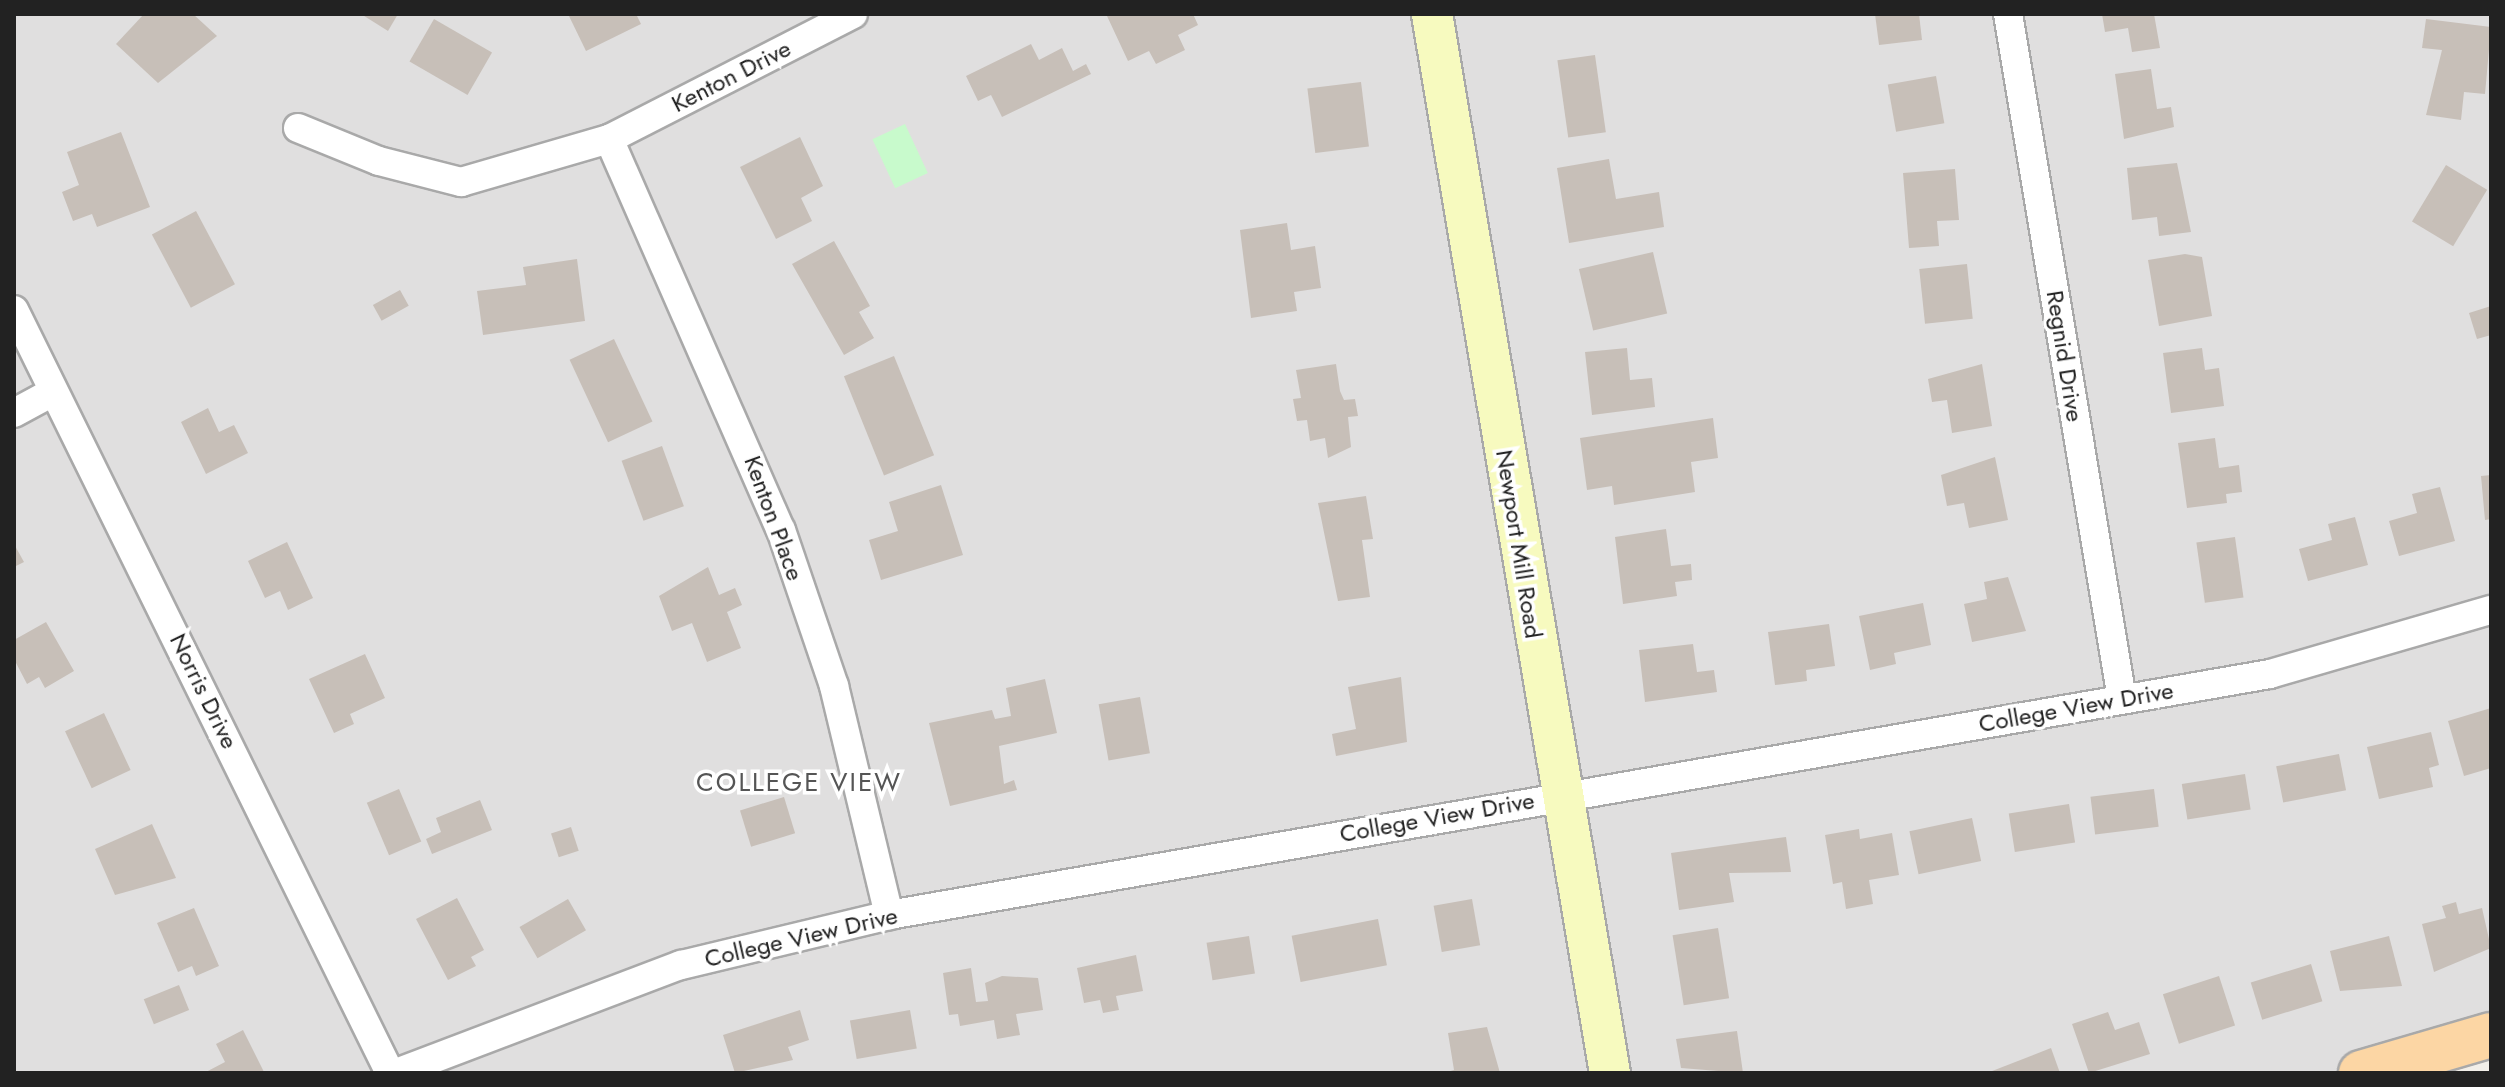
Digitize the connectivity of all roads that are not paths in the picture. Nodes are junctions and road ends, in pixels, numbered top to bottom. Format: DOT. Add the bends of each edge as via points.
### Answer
graph roads {
  1 [pos="1432,14"];
  2 [pos="2008,14"];
  3 [pos="840,17"];
  4 [pos="298,128"];
  5 [pos="609,139"];
  6 [pos="14,310"];
  7 [pos="51,393"];
  8 [pos="14,413"];
  9 [pos="2491,610"];
  10 [pos="2122,699"];
  11 [pos="1561,795"];
  12 [pos="889,915"];
  13 [pos="2491,1035"];
  14 [pos="393,1073"];
  15 [pos="1610,1073"];
  16 [pos="2361,1073"];
  1 -- 11 [label="street, Newport Mill Road"];
  2 -- 10 [label="street, Regnid Drive"];
  3 -- 5 [label="street, Kenton Drive"];
  4 -- 5 [label="street, Kenton Drive" via="379,161 461,182"];
  5 -- 12 [label="street, Kenton Place" via="781,530 834,686"];
  6 -- 7 [label="street, Norris Drive"];
  7 -- 8 [label="street"];
  7 -- 14 [label="street, Norris Drive"];
  9 -- 10 [label="street, College View Drive" via="2270,674"];
  10 -- 11 [label="street, College View Drive"];
  11 -- 12 [label="street, College View Drive"];
  11 -- 15 [label="street, Newport Mill Road"];
  12 -- 14 [label="street, College View Drive" via="681,965"];
  13 -- 16 [label="main road"];
}
